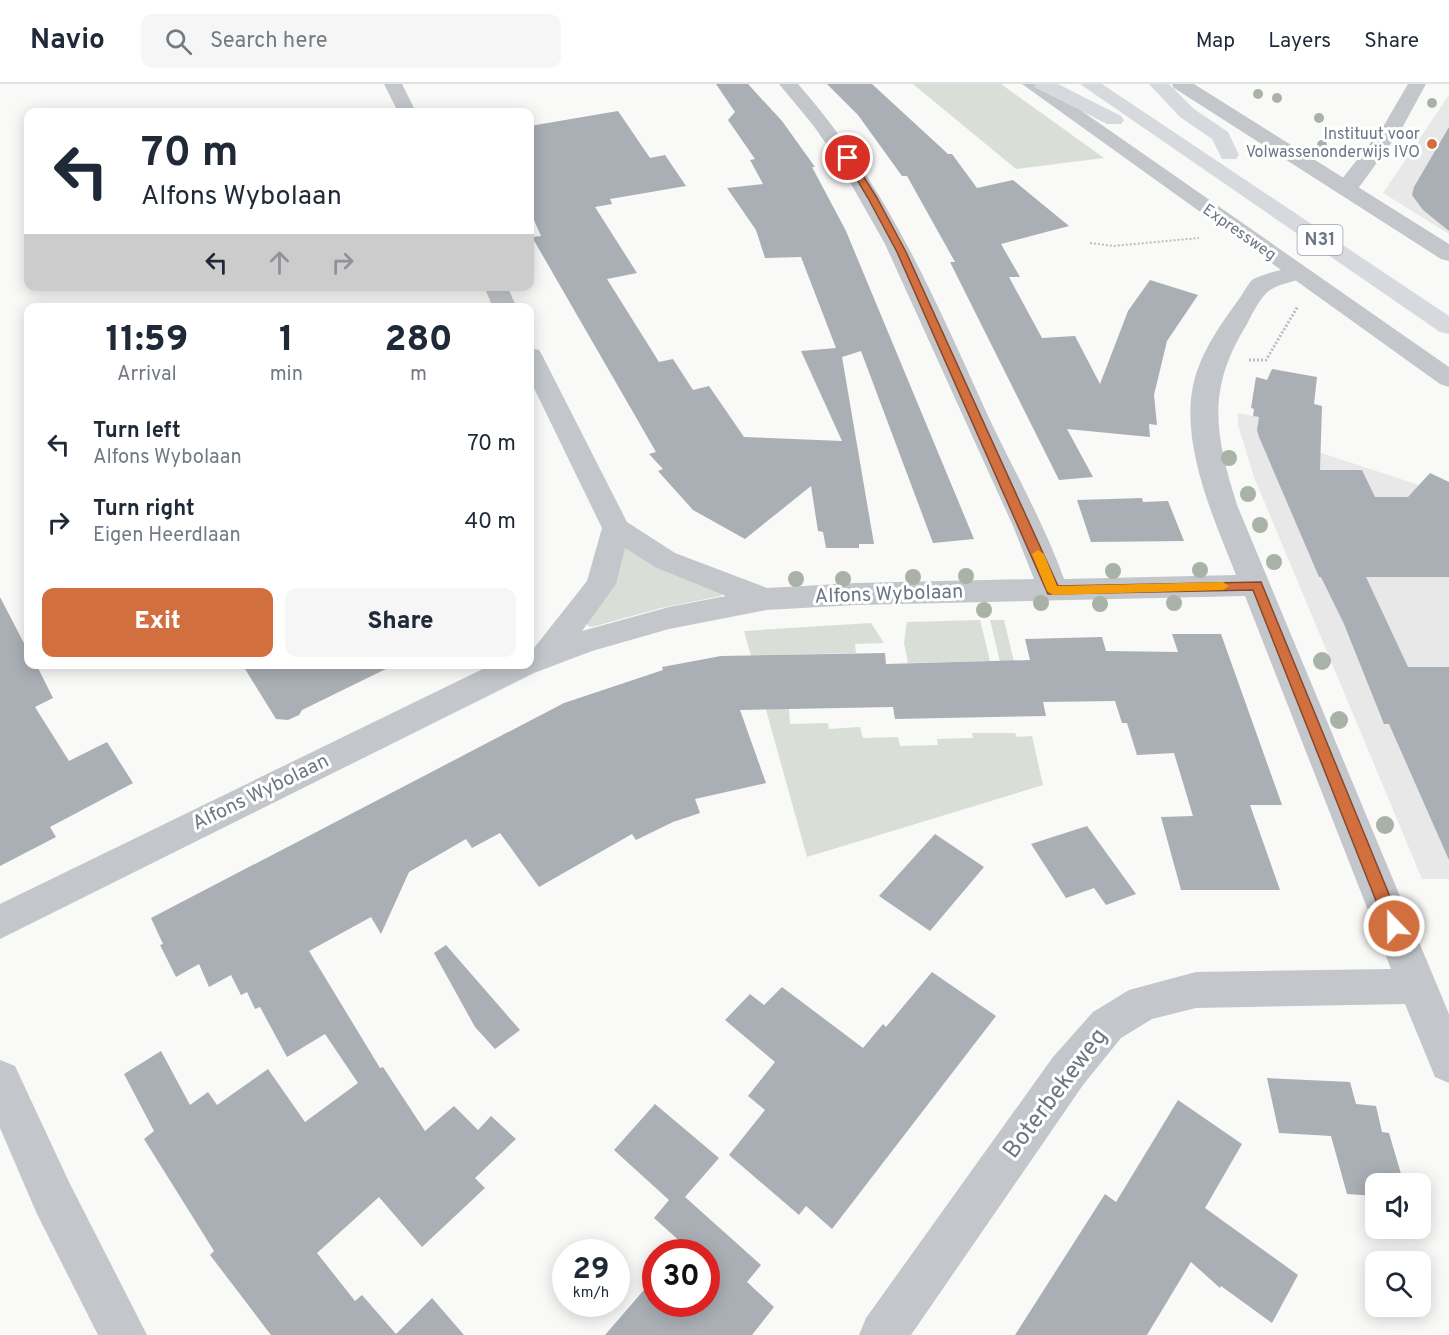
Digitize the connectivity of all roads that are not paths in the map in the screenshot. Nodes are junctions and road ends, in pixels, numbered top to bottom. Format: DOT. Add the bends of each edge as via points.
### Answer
graph roads {
  1 [pos="393,84"];
  2 [pos="788,84"];
  3 [pos="1031,84"];
  4 [pos="1043,84"];
  5 [pos="1089,84"];
  6 [pos="1121,84"];
  7 [pos="1158,84"];
  8 [pos="1181,84"];
  9 [pos="1417,84"];
  10 [pos="405,108"];
  11 [pos="1190,152"];
  12 [pos="1229,155"];
  13 [pos="1345,189"];
  14 [pos="1359,241"];
  15 [pos="1449,254"];
  16 [pos="1297,273"];
  17 [pos="1449,327"];
  18 [pos="534,363"];
  19 [pos="1449,380"];
  20 [pos="616,528"];
  21 [pos="1257,585"];
  22 [pos="1053,591"];
  23 [pos="766,599"];
  24 [pos="534,659"];
  25 [pos="534,660"];
  26 [pos="516,669"];
  27 [pos="0,922"];
  28 [pos="1418,986"];
  29 [pos="1449,1063"];
  30 [pos="0,1080"];
  31 [pos="123,1335"];
  32 [pos="883,1335"];
  1 -- 10 [label="street"];
  2 -- 22 [label="street" via="845,154 902,252"];
  3 -- 16 [label="street, Expressweg"];
  4 -- 11 [label="highway"];
  5 -- 11 [label="highway, N31"];
  6 -- 12 [label="highway, N31"];
  7 -- 12 [label="highway" via="1187,113 1221,136"];
  8 -- 13 [label="street"];
  9 -- 13 [label="street" via="1392,128"];
  11 -- 17 [label="highway, N31"];
  12 -- 14 [label="highway, N31"];
  13 -- 15 [label="street"];
  16 -- 19 [label="street, Expressweg"];
  16 -- 21 [label="street" via="1261,285 1224,343 1207,380 1210,459 1223,505"];
  18 -- 20 [label="street"];
  20 -- 23 [label="street" via="665,560"];
  20 -- 24 [label="street" via="602,584"];
  21 -- 22 [label="street, Alfons Wybolaan"];
  21 -- 28 [label="street"];
  22 -- 23 [label="street, Alfons Wybolaan"];
  23 -- 25 [label="street, Alfons Wybolaan" via="669,618"];
  26 -- 27 [label="street, Alfons Wybolaan"];
  28 -- 29 [label="street"];
  28 -- 32 [label="street, Boterbekeweg" via="1196,990 1143,1003 1107,1025 1068,1071"];
  30 -- 31 [label="street" via="53,1198"];
}
